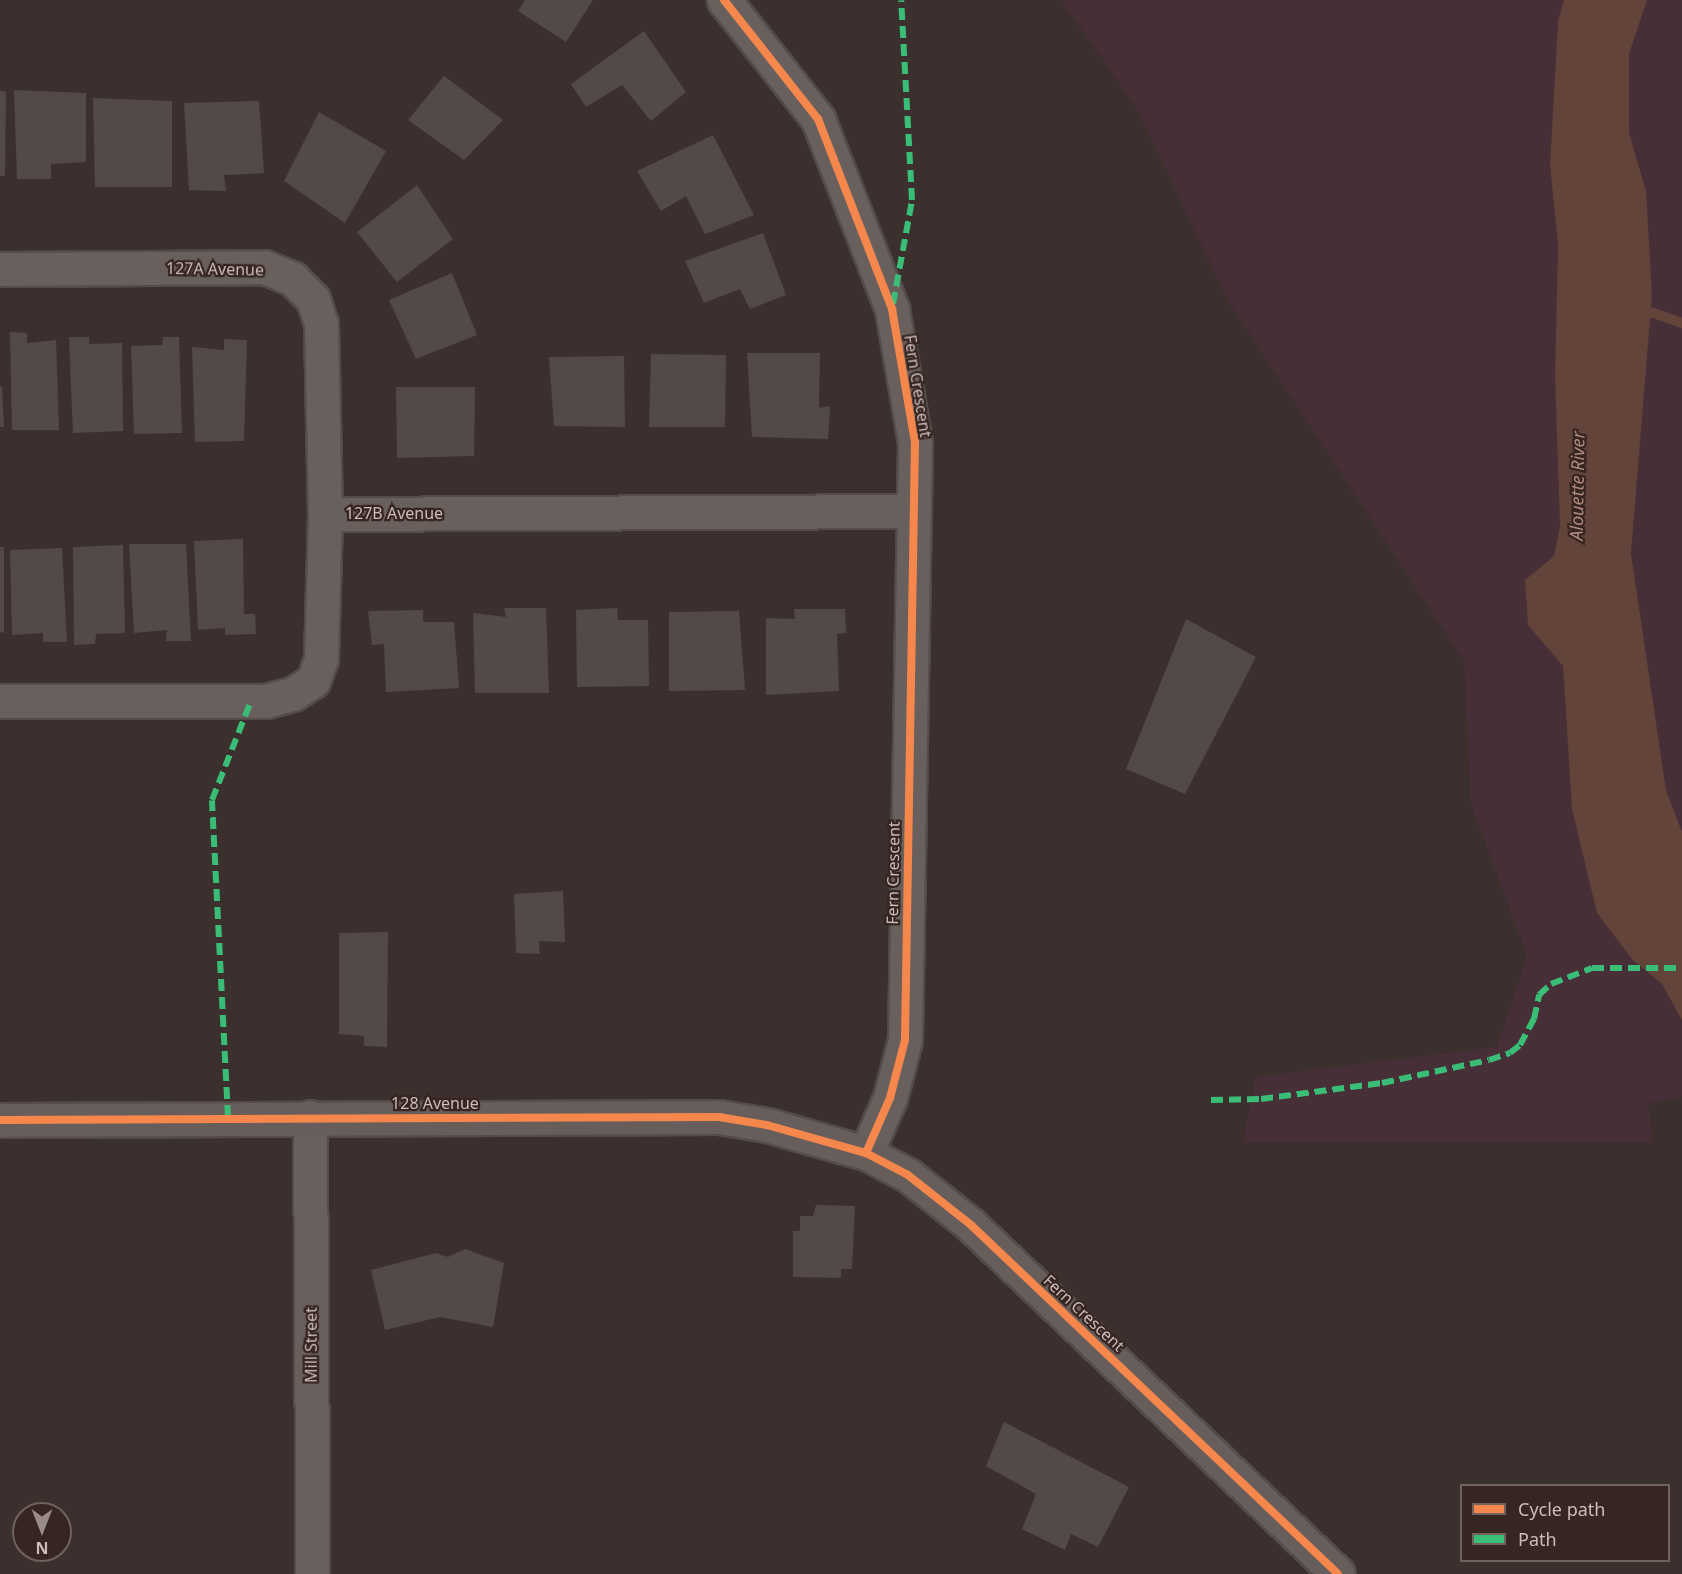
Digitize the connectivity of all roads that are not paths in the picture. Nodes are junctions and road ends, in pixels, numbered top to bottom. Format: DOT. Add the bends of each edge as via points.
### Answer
graph roads {
  1 [pos="724,0"];
  2 [pos="0,269"];
  3 [pos="914,511"];
  4 [pos="326,514"];
  5 [pos="0,702"];
  6 [pos="310,1117"];
  7 [pos="0,1120"];
  8 [pos="866,1154"];
  9 [pos="312,1574"];
  10 [pos="1338,1574"];
  1 -- 3 [label="street, Fern Crescent" via="818,119 892,309 915,442"];
  2 -- 4 [label="street, 127A Avenue" via="264,267 293,279 313,299 321,324"];
  3 -- 4 [label="street, 127B Avenue"];
  3 -- 8 [label="street, Fern Crescent" via="904,1040 890,1098"];
  4 -- 5 [label="street, 127B Avenue" via="321,659 313,681 293,694 266,702"];
  6 -- 7 [label="street, 128 Avenue"];
  6 -- 8 [label="street, 128 Avenue" via="719,1117 767,1125"];
  6 -- 9 [label="street, Mill Street"];
  8 -- 10 [label="street, Fern Crescent" via="908,1175 971,1225"];
}
